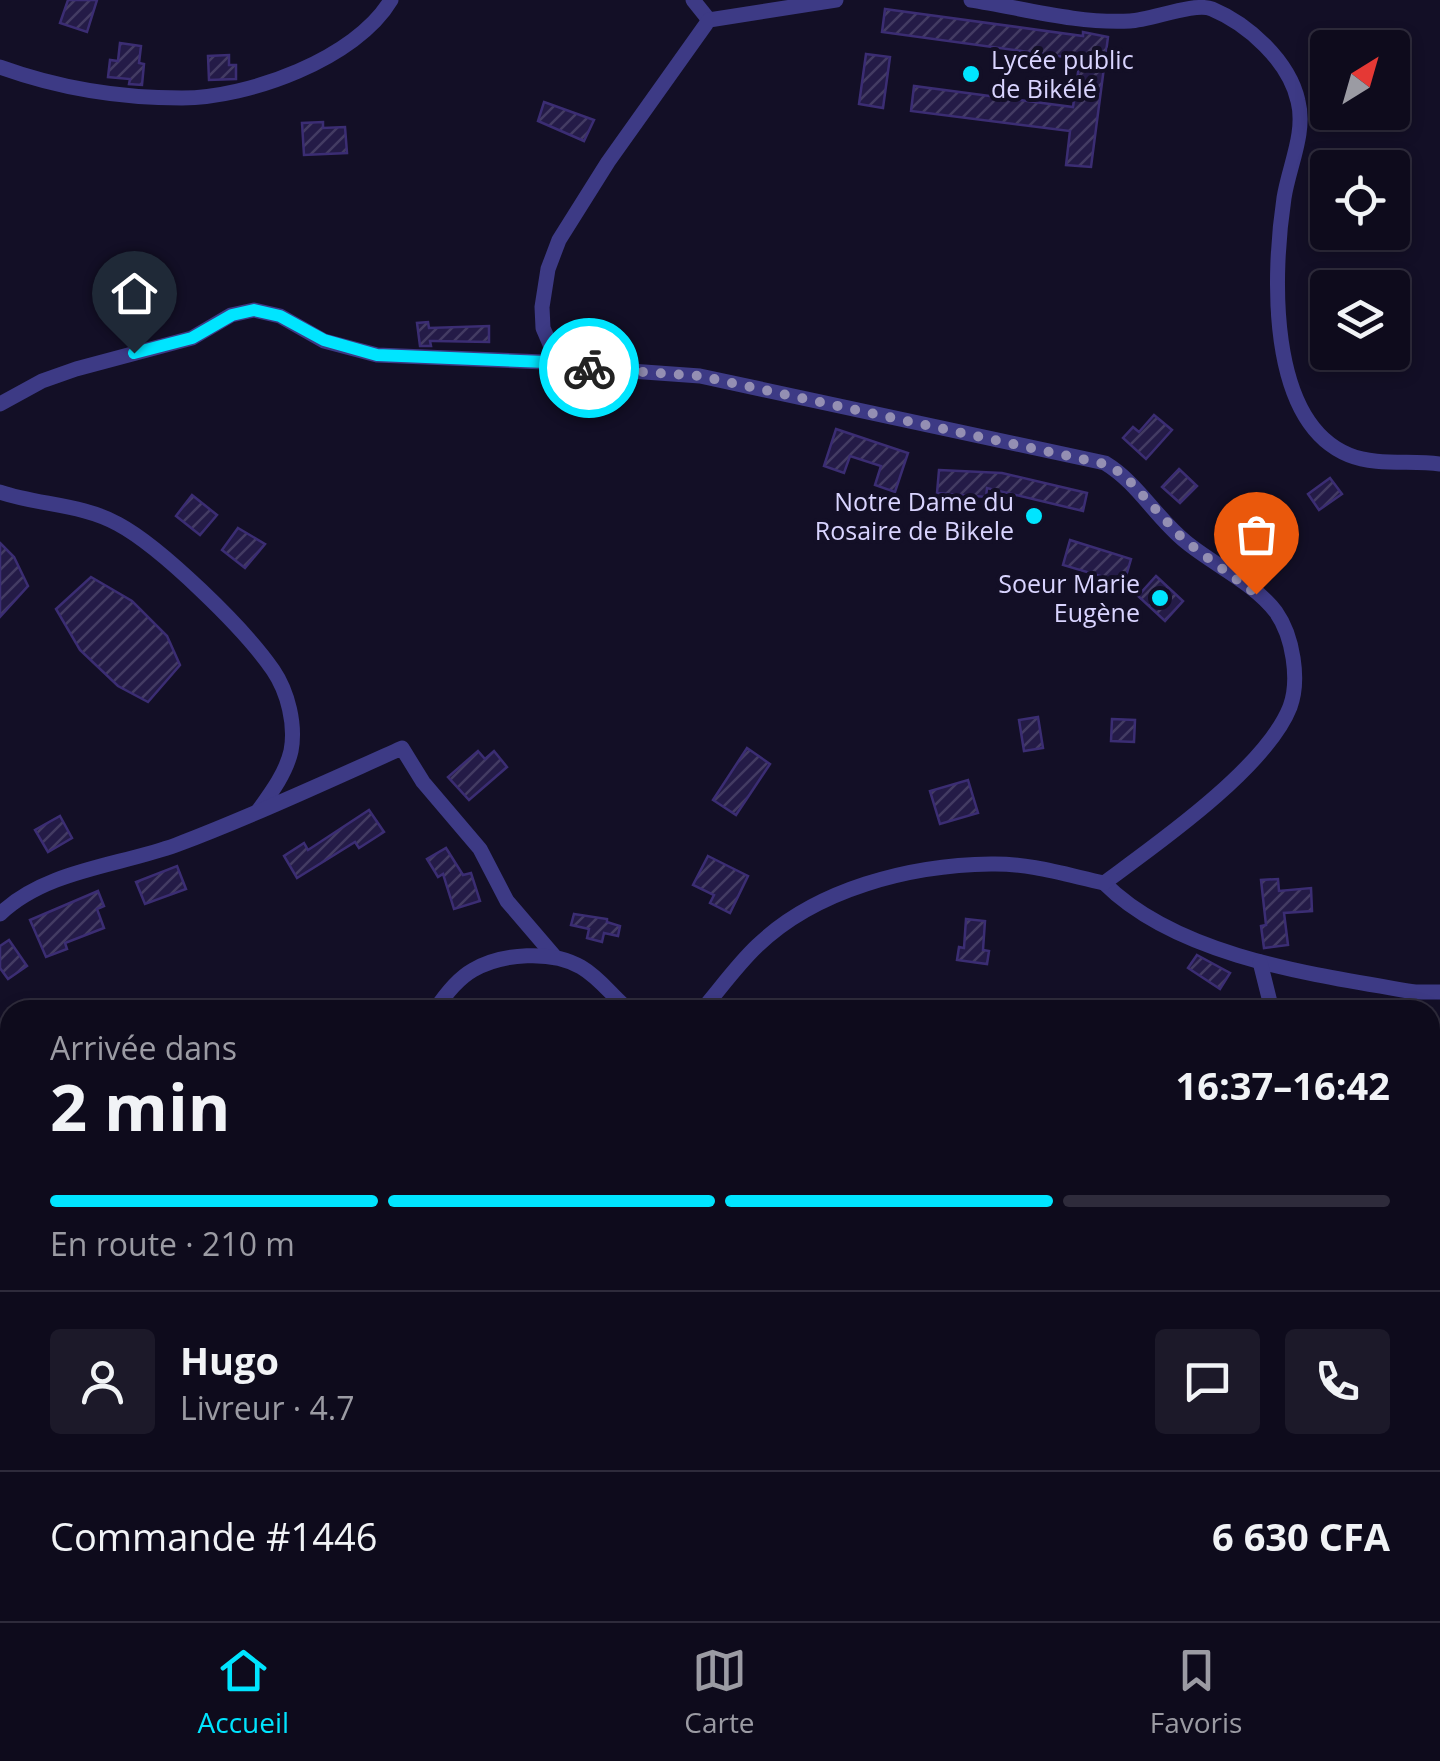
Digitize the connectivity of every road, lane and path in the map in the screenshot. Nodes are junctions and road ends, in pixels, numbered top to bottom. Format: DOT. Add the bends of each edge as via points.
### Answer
graph roads {
  1 [pos="391,0"];
  2 [pos="693,0"];
  3 [pos="836,0"];
  4 [pos="971,0"];
  5 [pos="1204,3"];
  6 [pos="709,20"];
  7 [pos="0,67"];
  8 [pos="570,363"];
  9 [pos="0,404"];
  10 [pos="1440,464"];
  11 [pos="0,492"];
  12 [pos="258,812"];
  13 [pos="1104,883"];
  14 [pos="0,914"];
  15 [pos="554,957"];
  16 [pos="1260,962"];
  17 [pos="1440,992"];
  18 [pos="442,1000"];
  19 [pos="618,1000"];
  20 [pos="710,1000"];
  21 [pos="1270,1000"];
  1 -- 7 [label="street" via="342,50 305,69 221,93 130,96"];
  2 -- 6 [label="street"];
  3 -- 6 [label="street"];
  4 -- 5 [label="street" via="1104,21"];
  5 -- 10 [label="street" via="1261,42 1298,98 1301,121 1284,197 1278,315 1302,413 1350,456"];
  6 -- 8 [label="street" via="559,240 545,288 543,328 552,350"];
  8 -- 9 [label="street" via="377,355 254,310 192,338 76,368"];
  8 -- 13 [label="street" via="700,376 1105,464 1123,474 1184,540 1276,613 1290,643 1294,675 1279,729 1222,788"];
  11 -- 12 [label="street" via="90,512 142,539 225,614 273,671 290,708 291,751"];
  12 -- 14 [label="street" via="20,895"];
  12 -- 15 [label="street" via="402,748 480,848 507,901"];
  13 -- 16 [label="street" via="1156,921"];
  13 -- 20 [label="street" via="991,864 857,887 758,944"];
  15 -- 18 [label="street" via="490,962"];
  15 -- 19 [label="street" via="588,971"];
  16 -- 17 [label="street"];
  16 -- 21 [label="street"];
}
